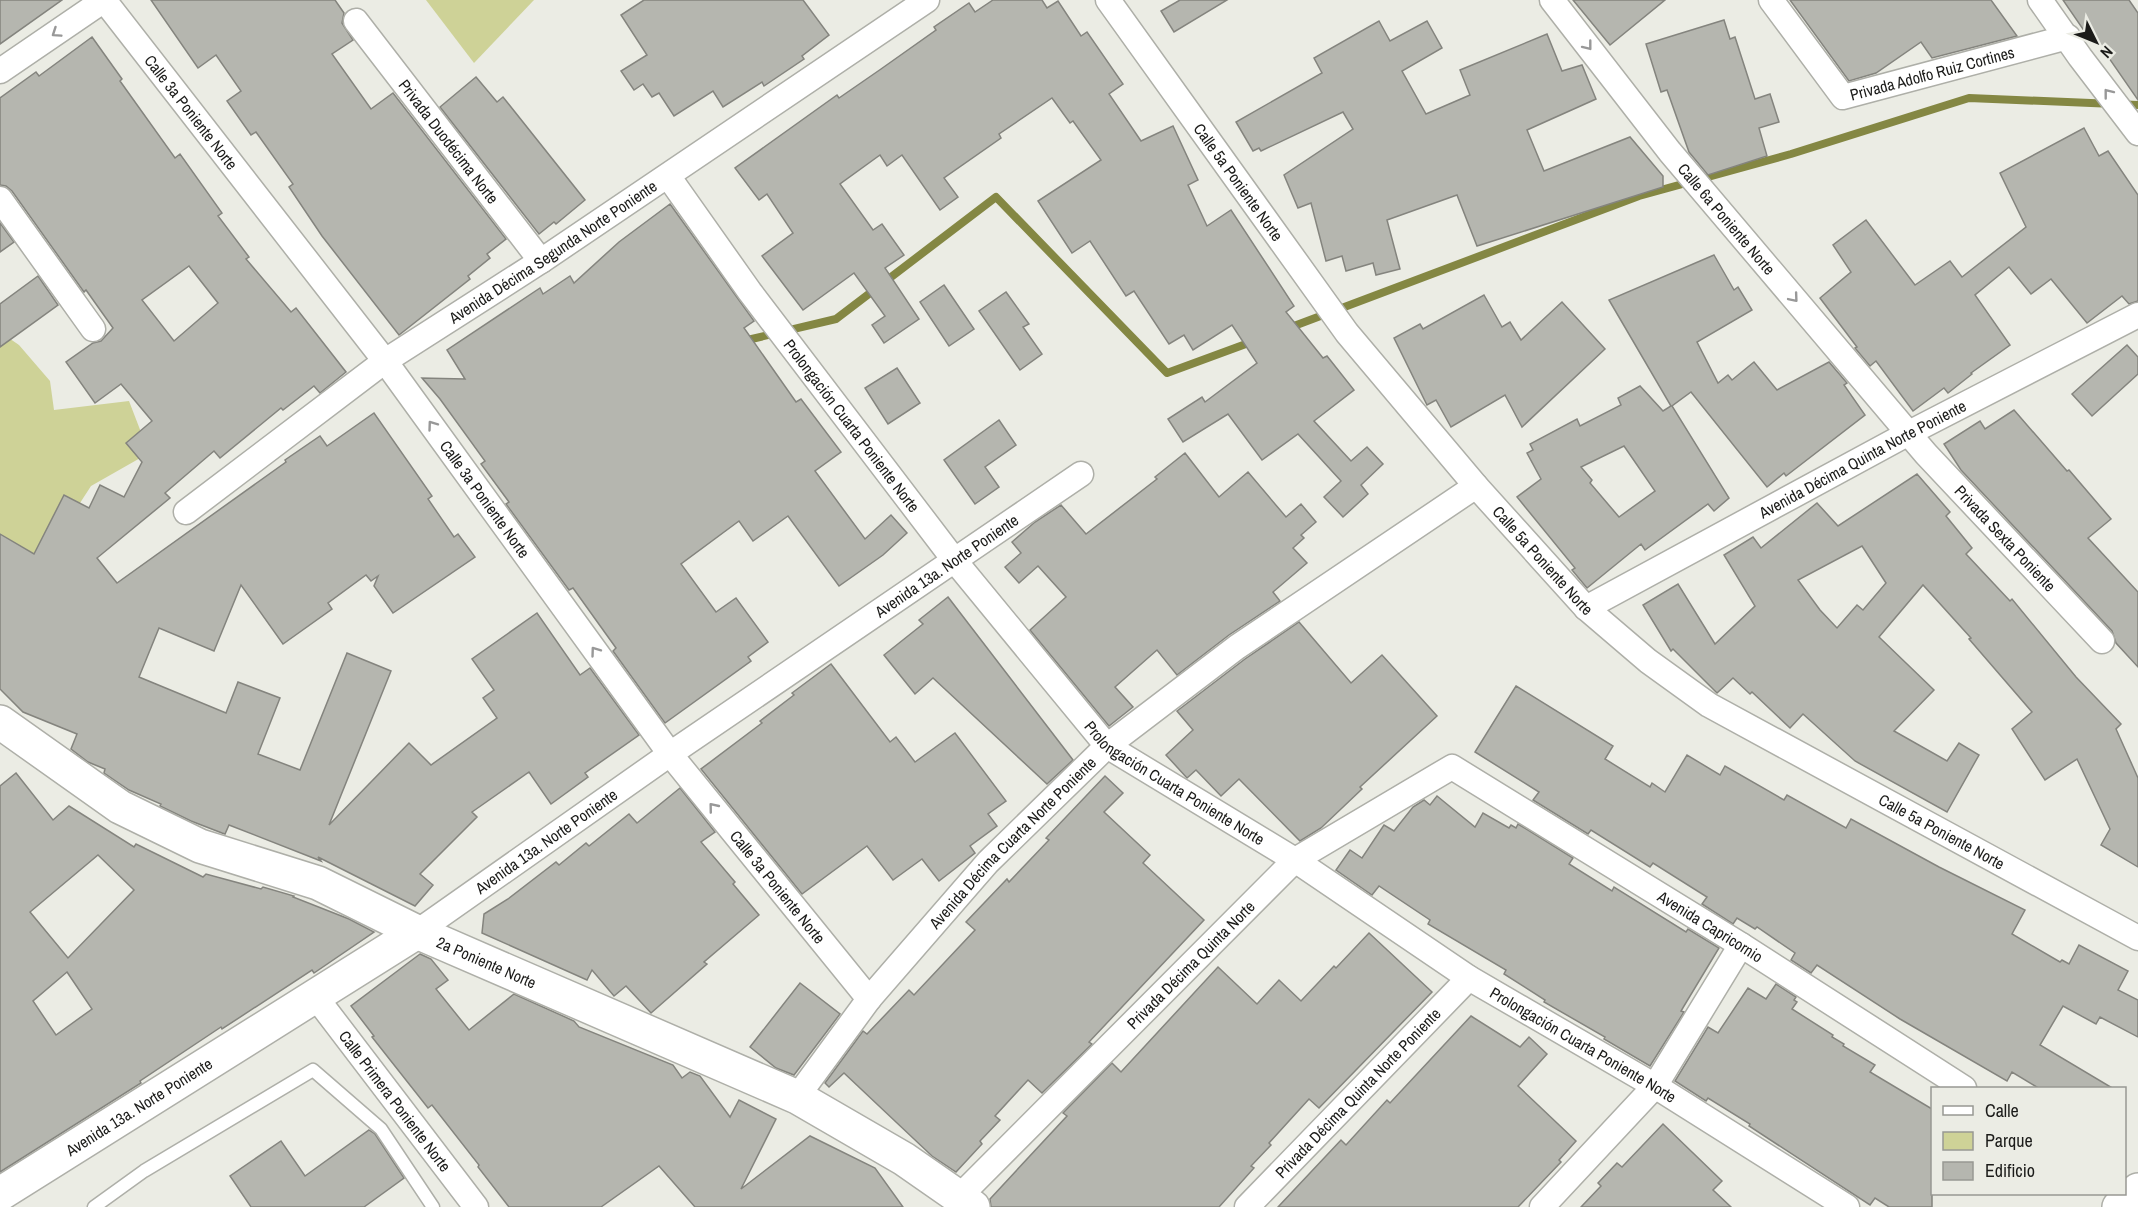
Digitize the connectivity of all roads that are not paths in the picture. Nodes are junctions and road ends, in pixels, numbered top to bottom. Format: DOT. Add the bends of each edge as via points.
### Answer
graph roads {
  1 [pos="104,0"];
  2 [pos="927,0"];
  3 [pos="1108,0"];
  4 [pos="1552,0"];
  5 [pos="1771,0"];
  6 [pos="2040,0"];
  7 [pos="356,21"];
  8 [pos="2074,47"];
  9 [pos="0,71"];
  10 [pos="2137,131"];
  11 [pos="668,176"];
  12 [pos="0,199"];
  13 [pos="541,261"];
  14 [pos="2138,315"];
  15 [pos="93,329"];
  16 [pos="385,361"];
  17 [pos="1909,433"];
  18 [pos="1081,474"];
  19 [pos="1476,486"];
  20 [pos="186,512"];
  21 [pos="955,561"];
  22 [pos="1586,608"];
  23 [pos="2102,641"];
  24 [pos="0,722"];
  25 [pos="1107,746"];
  26 [pos="670,754"];
  27 [pos="1452,767"];
  28 [pos="1295,860"];
  29 [pos="417,932"];
  30 [pos="2138,938"];
  31 [pos="1741,945"];
  32 [pos="1469,978"];
  33 [pos="315,996"];
  34 [pos="869,999"];
  35 [pos="1655,1086"];
  36 [pos="1961,1087"];
  37 [pos="797,1097"];
  38 [pos="0,1194"];
  39 [pos="966,1202"];
  40 [pos="94,1207"];
  41 [pos="434,1207"];
  42 [pos="476,1207"];
  43 [pos="1247,1207"];
  44 [pos="1542,1207"];
  45 [pos="1847,1207"];
  1 -- 9 [label="street, one-way"];
  1 -- 16 [label="street, Calle 3a Poniente Norte"];
  2 -- 11 [label="street, Avenida Décima Segunda Norte Poniente"];
  3 -- 19 [label="street, Calle 5a Poniente Norte" via="1347,333"];
  4 -- 17 [label="street, Calle 6a Poniente Norte, one-way" via="1670,152"];
  5 -- 8 [label="street, Privada Adolfo Ruiz Cortines" via="1843,98"];
  6 -- 8 [label="street"];
  7 -- 13 [label="street, Privada Duodécima Norte"];
  10 -- 8 [label="street, one-way"];
  11 -- 13 [label="street, Avenida Décima Segunda Norte Poniente"];
  11 -- 21 [label="street, Prolongación Cuarta Poniente Norte" via="750,292"];
  12 -- 15 [label="street"];
  13 -- 16 [label="street, Avenida Décima Segunda Norte Poniente"];
  14 -- 17 [label="street, Avenida Décima Quinta Norte Poniente"];
  16 -- 20 [label="street, Avenida Décima Segunda Norte Poniente"];
  26 -- 16 [label="street, Calle 3a Poniente Norte, one-way"];
  17 -- 22 [label="street, Avenida Décima Quinta Norte Poniente"];
  17 -- 23 [label="street, Privada Sexta Poniente"];
  18 -- 21 [label="street, Avenida 13a. Norte Poniente"];
  19 -- 22 [label="street, Calle 5a Poniente Norte"];
  19 -- 25 [label="street, Avenida Décima Cuarta Norte Poniente" via="1237,647"];
  21 -- 25 [label="street, Prolongación Cuarta Poniente Norte"];
  21 -- 26 [label="street, Avenida 13a. Norte Poniente"];
  22 -- 30 [label="street, Calle 5a Poniente Norte" via="1648,661 1709,705"];
  24 -- 29 [label="street, 2a Poniente Norte" via="120,807 200,846 318,883"];
  25 -- 28 [label="street, Prolongación Cuarta Poniente Norte"];
  25 -- 34 [label="street, Avenida Décima Cuarta Norte Poniente" via="988,862"];
  26 -- 29 [label="street, Avenida 13a. Norte Poniente"];
  34 -- 26 [label="street, Calle 3a Poniente Norte, one-way"];
  27 -- 28 [label="street, Privada Décima Quinta Norte"];
  27 -- 31 [label="street, Avenida Capricornio"];
  28 -- 32 [label="street, Prolongación Cuarta Poniente Norte"];
  28 -- 39 [label="street, Privada Décima Quinta Norte"];
  29 -- 33 [label="street, Avenida 13a. Norte Poniente"];
  29 -- 37 [label="street, 2a Poniente Norte"];
  31 -- 35 [label="street"];
  31 -- 36 [label="street, Avenida Capricornio"];
  32 -- 35 [label="street, Prolongación Cuarta Poniente Norte"];
  32 -- 43 [label="street, Privada Décima Quinta Norte Poniente"];
  33 -- 38 [label="street, Avenida 13a. Norte Poniente"];
  33 -- 42 [label="street, Calle Primera Poniente Norte"];
  34 -- 37 [label="street, Avenida Décima Cuarta Norte Poniente"];
  35 -- 44 [label="street"];
  35 -- 45 [label="street, Prolongación Cuarta Poniente Norte"];
  37 -- 39 [label="street, 2a Poniente Norte" via="904,1159"];
  40 -- 41 [label="lane" via="144,1171 313,1070 381,1129"];
}
